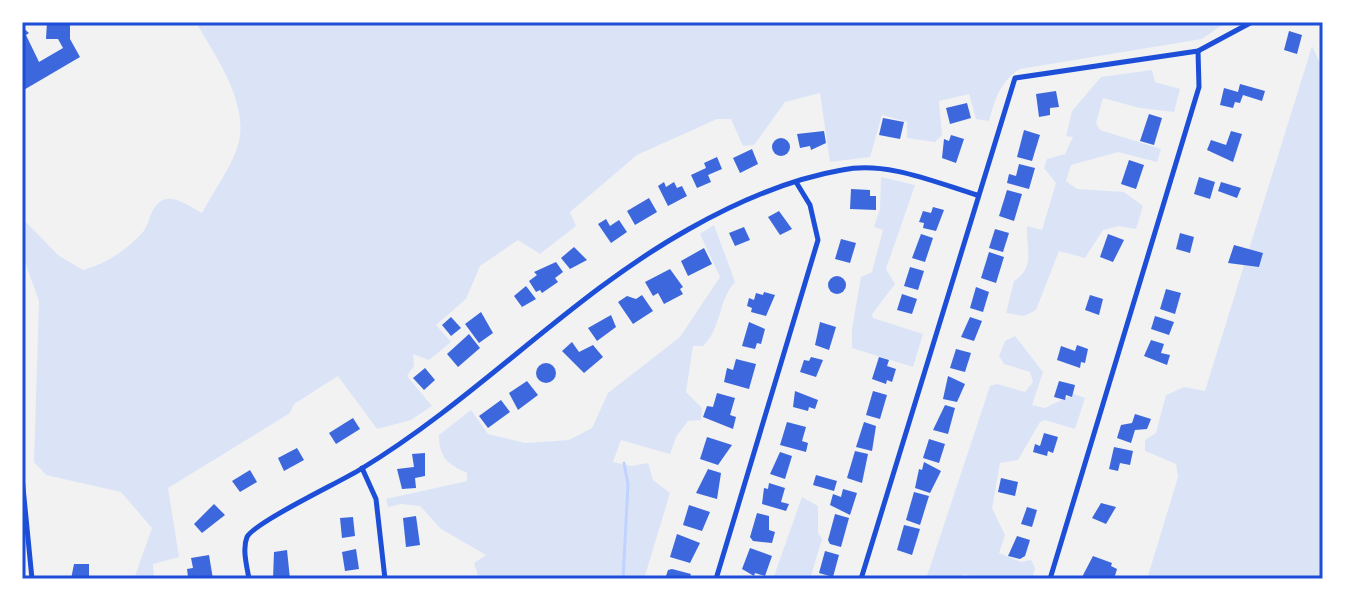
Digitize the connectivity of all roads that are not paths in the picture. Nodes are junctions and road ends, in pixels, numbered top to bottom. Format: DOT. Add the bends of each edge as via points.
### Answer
graph roads {
  1 [pos="1252,22"];
  2 [pos="1198,51"];
  3 [pos="796,182"];
  4 [pos="977,195"];
  5 [pos="362,468"];
  6 [pos="22,477"];
  7 [pos="32,579"];
  8 [pos="249,579"];
  9 [pos="385,579"];
  10 [pos="716,579"];
  11 [pos="861,579"];
  12 [pos="1050,579"];
  1 -- 2 [label="street"];
  2 -- 4 [label="street" via="1015,78"];
  2 -- 12 [label="street" via="1199,87"];
  3 -- 4 [label="street" via="841,170 885,168"];
  3 -- 5 [label="street" via="719,213 649,252 433,420"];
  3 -- 10 [label="street" via="810,205 818,240"];
  4 -- 11 [label="street"];
  5 -- 8 [label="street" via="254,529 245,548"];
  5 -- 9 [label="street" via="376,499"];
  6 -- 7 [label="street"];
}
